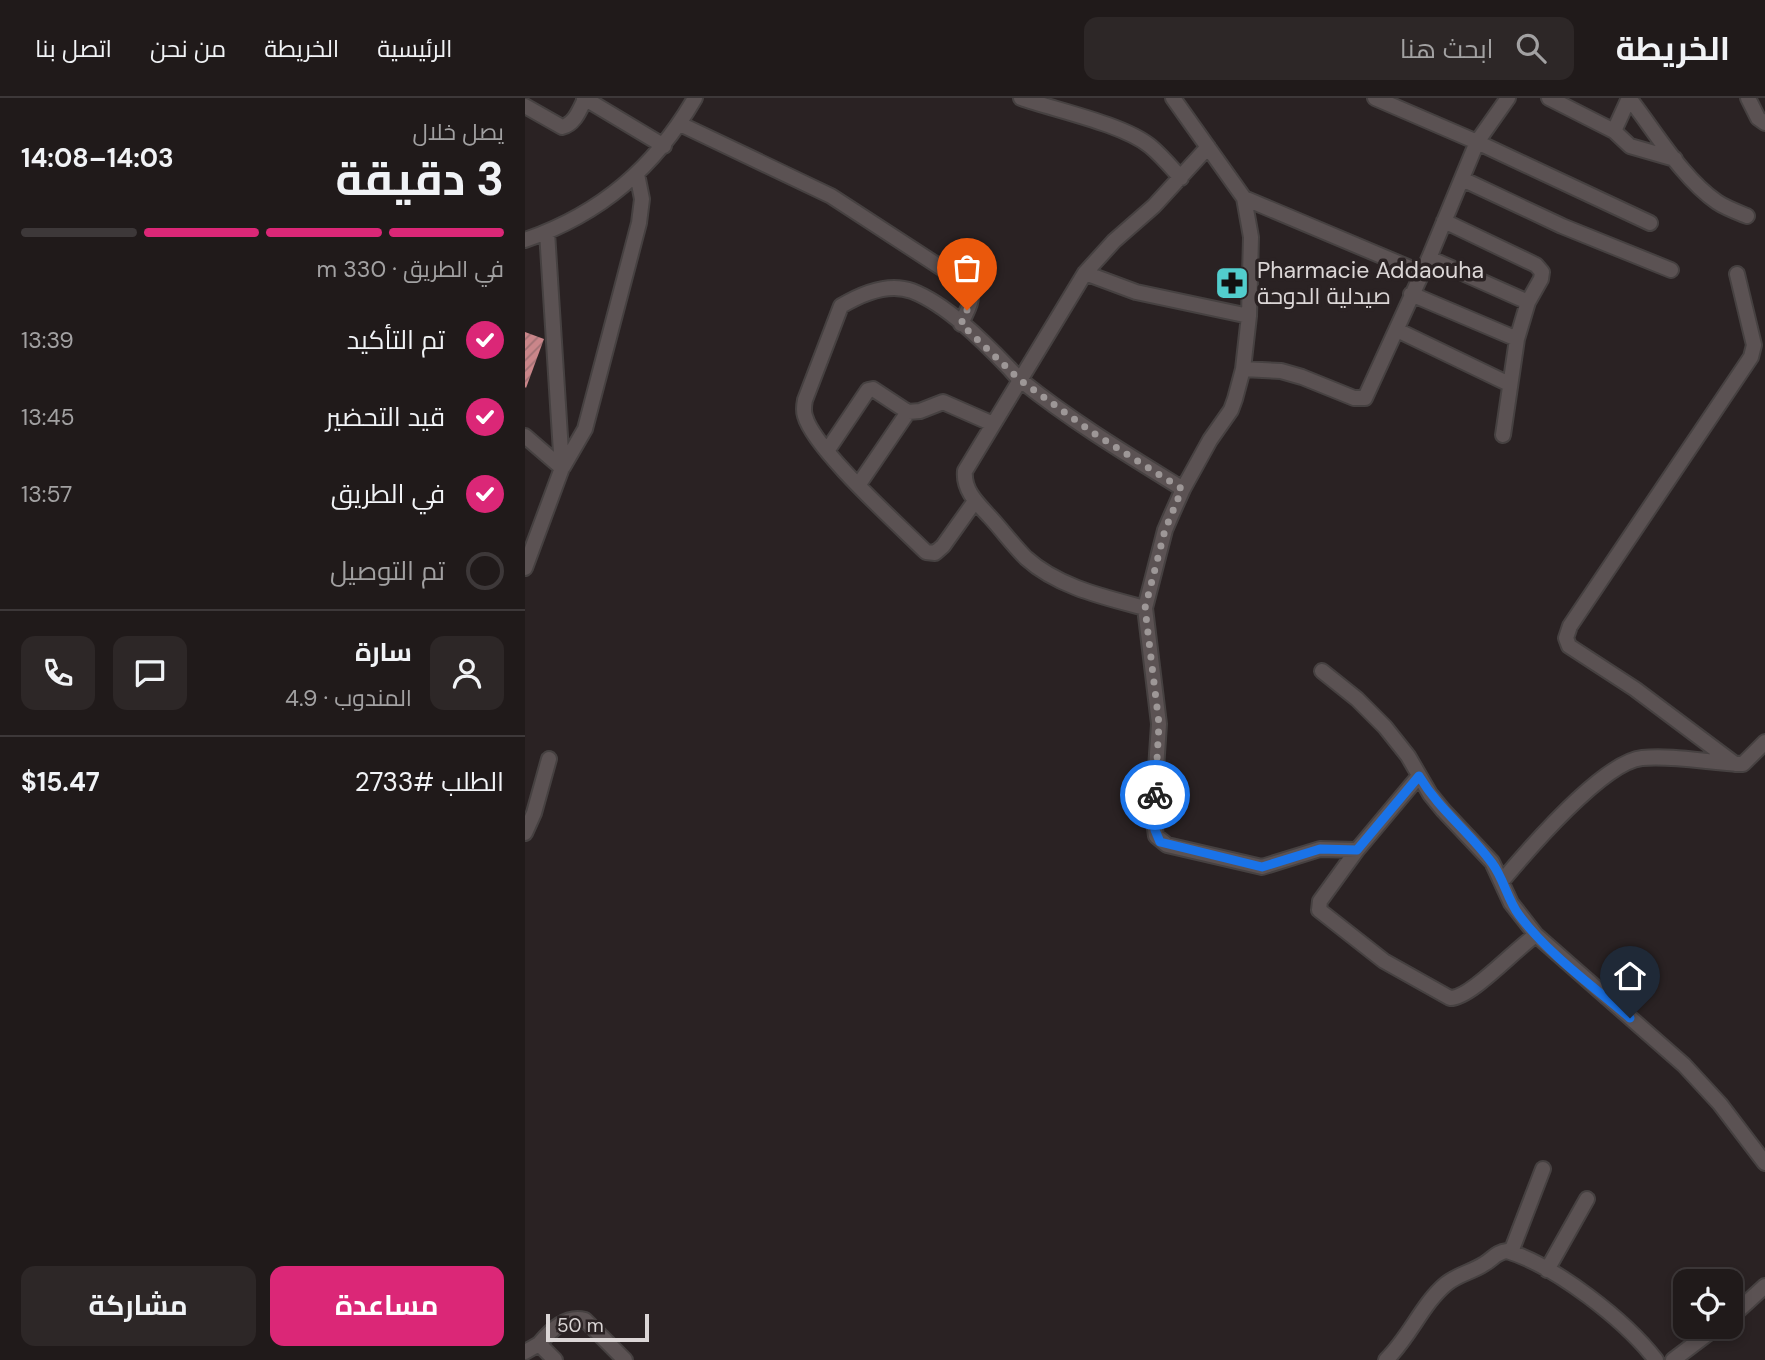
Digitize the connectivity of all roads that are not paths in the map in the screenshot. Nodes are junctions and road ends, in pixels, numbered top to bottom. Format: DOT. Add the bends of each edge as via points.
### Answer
graph roads {
  1 [pos="585,98"];
  2 [pos="695,98"];
  3 [pos="1021,98"];
  4 [pos="1173,98"];
  5 [pos="1375,98"];
  6 [pos="1508,98"];
  7 [pos="1549,98"];
  8 [pos="1748,98"];
  9 [pos="525,106"];
  10 [pos="1765,123"];
  11 [pos="680,124"];
  12 [pos="1614,131"];
  13 [pos="1477,142"];
  14 [pos="664,146"];
  15 [pos="1208,147"];
  16 [pos="1675,159"];
  17 [pos="637,174"];
  18 [pos="1181,178"];
  19 [pos="1462,178"];
  20 [pos="1244,198"];
  21 [pos="1747,216"];
  22 [pos="1444,221"];
  23 [pos="1650,223"];
  24 [pos="547,232"];
  25 [pos="525,240"];
  26 [pos="1429,258"];
  27 [pos="1671,270"];
  28 [pos="1085,273"];
  29 [pos="1422,273"];
  30 [pos="1737,274"];
  31 [pos="1411,294"];
  32 [pos="1528,302"];
  33 [pos="1249,316"];
  34 [pos="961,324"];
  35 [pos="1397,330"];
  36 [pos="1517,340"];
  37 [pos="1759,344"];
  38 [pos="1243,369"];
  39 [pos="1020,380"];
  40 [pos="1509,384"];
  41 [pos="908,412"];
  42 [pos="993,424"];
  43 [pos="1503,435"];
  44 [pos="525,436"];
  45 [pos="827,451"];
  46 [pos="562,468"];
  47 [pos="859,484"];
  48 [pos="1182,489"];
  49 [pos="975,501"];
  50 [pos="525,568"];
  51 [pos="1145,608"];
  52 [pos="1322,671"];
  53 [pos="1765,742"];
  54 [pos="549,760"];
  55 [pos="1735,764"];
  56 [pos="1419,776"];
  57 [pos="525,833"];
  58 [pos="1357,850"];
  59 [pos="1502,881"];
  60 [pos="1536,935"];
  61 [pos="1765,1163"];
  62 [pos="1543,1169"];
  63 [pos="1587,1199"];
  64 [pos="1511,1252"];
  65 [pos="1547,1270"];
  66 [pos="1765,1286"];
  67 [pos="1743,1306"];
  68 [pos="1701,1339"];
  69 [pos="539,1344"];
  70 [pos="525,1352"];
  71 [pos="555,1360"];
  72 [pos="625,1360"];
  73 [pos="1386,1360"];
  74 [pos="1656,1360"];
  75 [pos="1673,1360"];
  1 -- 9 [label="street" via="574,120 562,127"];
  1 -- 14 [label="street"];
  2 -- 11 [label="street"];
  3 -- 18 [label="street" via="1138,138"];
  4 -- 15 [label="street"];
  5 -- 13 [label="street"];
  6 -- 13 [label="street"];
  7 -- 12 [label="street"];
  8 -- 10 [label="street"];
  11 -- 14 [label="street"];
  11 -- 34 [label="street" via="831,196 960,281 972,296"];
  12 -- 16 [label="street" via="1630,146"];
  12 -- 16 [label="street" via="1629,98"];
  13 -- 19 [label="street"];
  13 -- 23 [label="street"];
  14 -- 17 [label="street"];
  15 -- 18 [label="street"];
  15 -- 20 [label="street"];
  16 -- 21 [label="street" via="1711,197"];
  17 -- 24 [label="street" via="612,196"];
  17 -- 46 [label="street" via="642,199 639,223 585,429"];
  18 -- 28 [label="street"];
  19 -- 22 [label="street"];
  19 -- 27 [label="street" via="1562,226"];
  20 -- 29 [label="street"];
  20 -- 33 [label="street" via="1251,237"];
  22 -- 26 [label="street"];
  22 -- 32 [label="street" via="1539,268 1542,275"];
  24 -- 25 [label="street"];
  24 -- 46 [label="street"];
  26 -- 29 [label="street"];
  26 -- 32 [label="street"];
  28 -- 33 [label="street" via="1136,292"];
  28 -- 39 [label="street"];
  29 -- 31 [label="street"];
  30 -- 37 [label="street"];
  31 -- 35 [label="street"];
  31 -- 36 [label="street"];
  32 -- 36 [label="street"];
  33 -- 38 [label="street"];
  34 -- 39 [label="street"];
  34 -- 45 [label="street" via="910,290 870,292 841,306 803,412"];
  35 -- 38 [label="street" via="1362,400 1281,371"];
  35 -- 40 [label="street"];
  36 -- 40 [label="street"];
  37 -- 55 [label="street" via="1584,604 1566,638 1569,646"];
  38 -- 48 [label="street" via="1231,410"];
  39 -- 42 [label="street"];
  39 -- 48 [label="street"];
  40 -- 43 [label="street"];
  41 -- 42 [label="street" via="943,402"];
  41 -- 45 [label="street" via="868,390"];
  41 -- 47 [label="street"];
  42 -- 49 [label="street" via="965,471 964,480"];
  44 -- 46 [label="street"];
  45 -- 47 [label="street"];
  46 -- 50 [label="street"];
  47 -- 49 [label="street" via="931,554 943,546"];
  48 -- 51 [label="street" via="1165,530"];
  49 -- 51 [label="street" via="1026,557 1050,575"];
  51 -- 58 [label="street" via="1159,724 1153,814 1160,842 1262,867 1320,849"];
  52 -- 56 [label="street" via="1385,727"];
  53 -- 55 [label="street" via="1750,760"];
  54 -- 57 [label="street"];
  55 -- 59 [label="street" via="1664,758 1629,761 1600,779"];
  56 -- 58 [label="street"];
  56 -- 59 [label="street"];
  58 -- 60 [label="street" via="1320,901 1319,910 1384,961 1442,995 1455,999 1469,992"];
  59 -- 60 [label="street" via="1511,903"];
  60 -- 61 [label="street" via="1683,1065"];
  62 -- 64 [label="street"];
  63 -- 65 [label="street"];
  64 -- 65 [label="street"];
  64 -- 73 [label="street" via="1500,1251 1447,1284"];
  65 -- 74 [label="street" via="1618,1318"];
  66 -- 67 [label="street"];
  68 -- 75 [label="street"];
  69 -- 70 [label="street"];
  69 -- 71 [label="street"];
  69 -- 72 [label="street" via="568,1319 577,1318 585,1320"];
}
